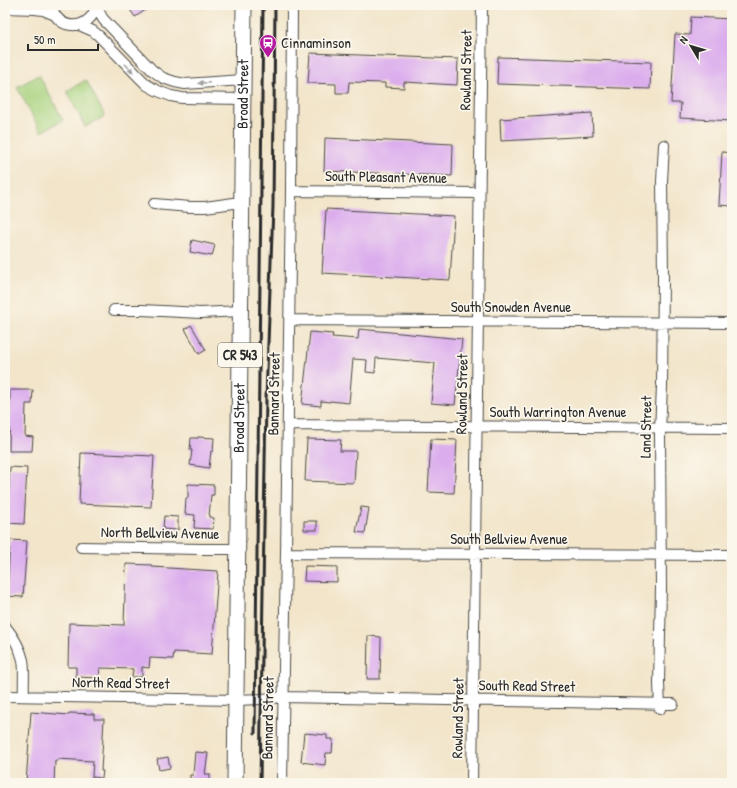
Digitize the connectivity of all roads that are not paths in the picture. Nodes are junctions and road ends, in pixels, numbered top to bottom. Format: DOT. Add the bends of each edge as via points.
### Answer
graph roads {
  1 [pos="52,5"];
  2 [pos="244,5"];
  3 [pos="292,5"];
  4 [pos="482,5"];
  5 [pos="96,6"];
  6 [pos="5,8"];
  7 [pos="55,15"];
  8 [pos="79,25"];
  9 [pos="243,80"];
  10 [pos="173,81"];
  11 [pos="167,95"];
  12 [pos="242,99"];
  13 [pos="664,145"];
  14 [pos="291,191"];
  15 [pos="480,192"];
  16 [pos="241,202"];
  17 [pos="154,204"];
  18 [pos="114,310"];
  19 [pos="240,311"];
  20 [pos="290,320"];
  21 [pos="478,321"];
  22 [pos="662,323"];
  23 [pos="732,323"];
  24 [pos="288,425"];
  25 [pos="476,426"];
  26 [pos="660,428"];
  27 [pos="732,428"];
  28 [pos="81,547"];
  29 [pos="237,549"];
  30 [pos="286,553"];
  31 [pos="475,554"];
  32 [pos="660,555"];
  33 [pos="732,556"];
  34 [pos="5,626"];
  35 [pos="6,696"];
  36 [pos="24,696"];
  37 [pos="284,697"];
  38 [pos="236,700"];
  39 [pos="473,700"];
  40 [pos="673,704"];
  41 [pos="660,706"];
  42 [pos="235,783"];
  43 [pos="282,783"];
  44 [pos="472,783"];
  1 -- 7 [label="street"];
  2 -- 9 [label="main road, Broad Street / CR 543"];
  3 -- 14 [label="street, Bannard Street"];
  4 -- 15 [label="street, Rowland Street"];
  5 -- 8 [label="street" via="92,17"];
  5 -- 10 [label="street" via="103,19 152,70"];
  6 -- 7 [label="street" via="43,10"];
  7 -- 8 [label="street" via="69,25"];
  8 -- 11 [label="street, one-way" via="99,36 147,85"];
  9 -- 10 [label="street, one-way" via="185,84"];
  9 -- 12 [label="main road, Broad Street / CR 543"];
  10 -- 11 [label="street"];
  11 -- 12 [label="street" via="182,98"];
  12 -- 16 [label="main road, Broad Street / CR 543"];
  13 -- 22 [label="street, Land Street"];
  14 -- 15 [label="street, South Pleasant Avenue"];
  14 -- 20 [label="street, Bannard Street"];
  15 -- 21 [label="street, Rowland Street"];
  16 -- 17 [label="street" via="205,207"];
  16 -- 19 [label="main road, Broad Street / CR 543"];
  18 -- 19 [label="street" via="201,313"];
  19 -- 29 [label="main road, Broad Street / CR 543"];
  20 -- 21 [label="street, South Snowden Avenue"];
  20 -- 24 [label="street, Bannard Street"];
  21 -- 22 [label="street, South Snowden Avenue"];
  21 -- 25 [label="street, Rowland Street"];
  22 -- 23 [label="street, South Snowden Avenue"];
  22 -- 26 [label="street, Land Street"];
  24 -- 25 [label="street, South Warrington Avenue"];
  24 -- 30 [label="street, Bannard Street"];
  25 -- 26 [label="street, South Warrington Avenue"];
  25 -- 31 [label="street, Rowland Street"];
  26 -- 27 [label="street, South Warrington Avenue"];
  26 -- 32 [label="street, Land Street"];
  28 -- 29 [label="street, North Bellview Avenue"];
  29 -- 38 [label="main road, Broad Street / CR 543"];
  30 -- 31 [label="street, South Bellview Avenue"];
  30 -- 37 [label="street, Bannard Street"];
  31 -- 32 [label="street, South Bellview Avenue"];
  31 -- 39 [label="street, Rowland Street"];
  32 -- 33 [label="street, South Bellview Avenue"];
  32 -- 41 [label="street, Land Street"];
  34 -- 36 [label="street" via="13,636 23,661"];
  35 -- 36 [label="street, North Read Street"];
  36 -- 38 [label="street, North Read Street"];
  37 -- 38 [label="street, North Read Street"];
  37 -- 39 [label="street, South Read Street"];
  37 -- 43 [label="street, Bannard Street"];
  38 -- 42 [label="main road, Broad Street / CR 543"];
  39 -- 41 [label="street, South Read Street"];
  39 -- 44 [label="street, Rowland Street"];
  40 -- 41 [label="street, South Read Street"];
}
